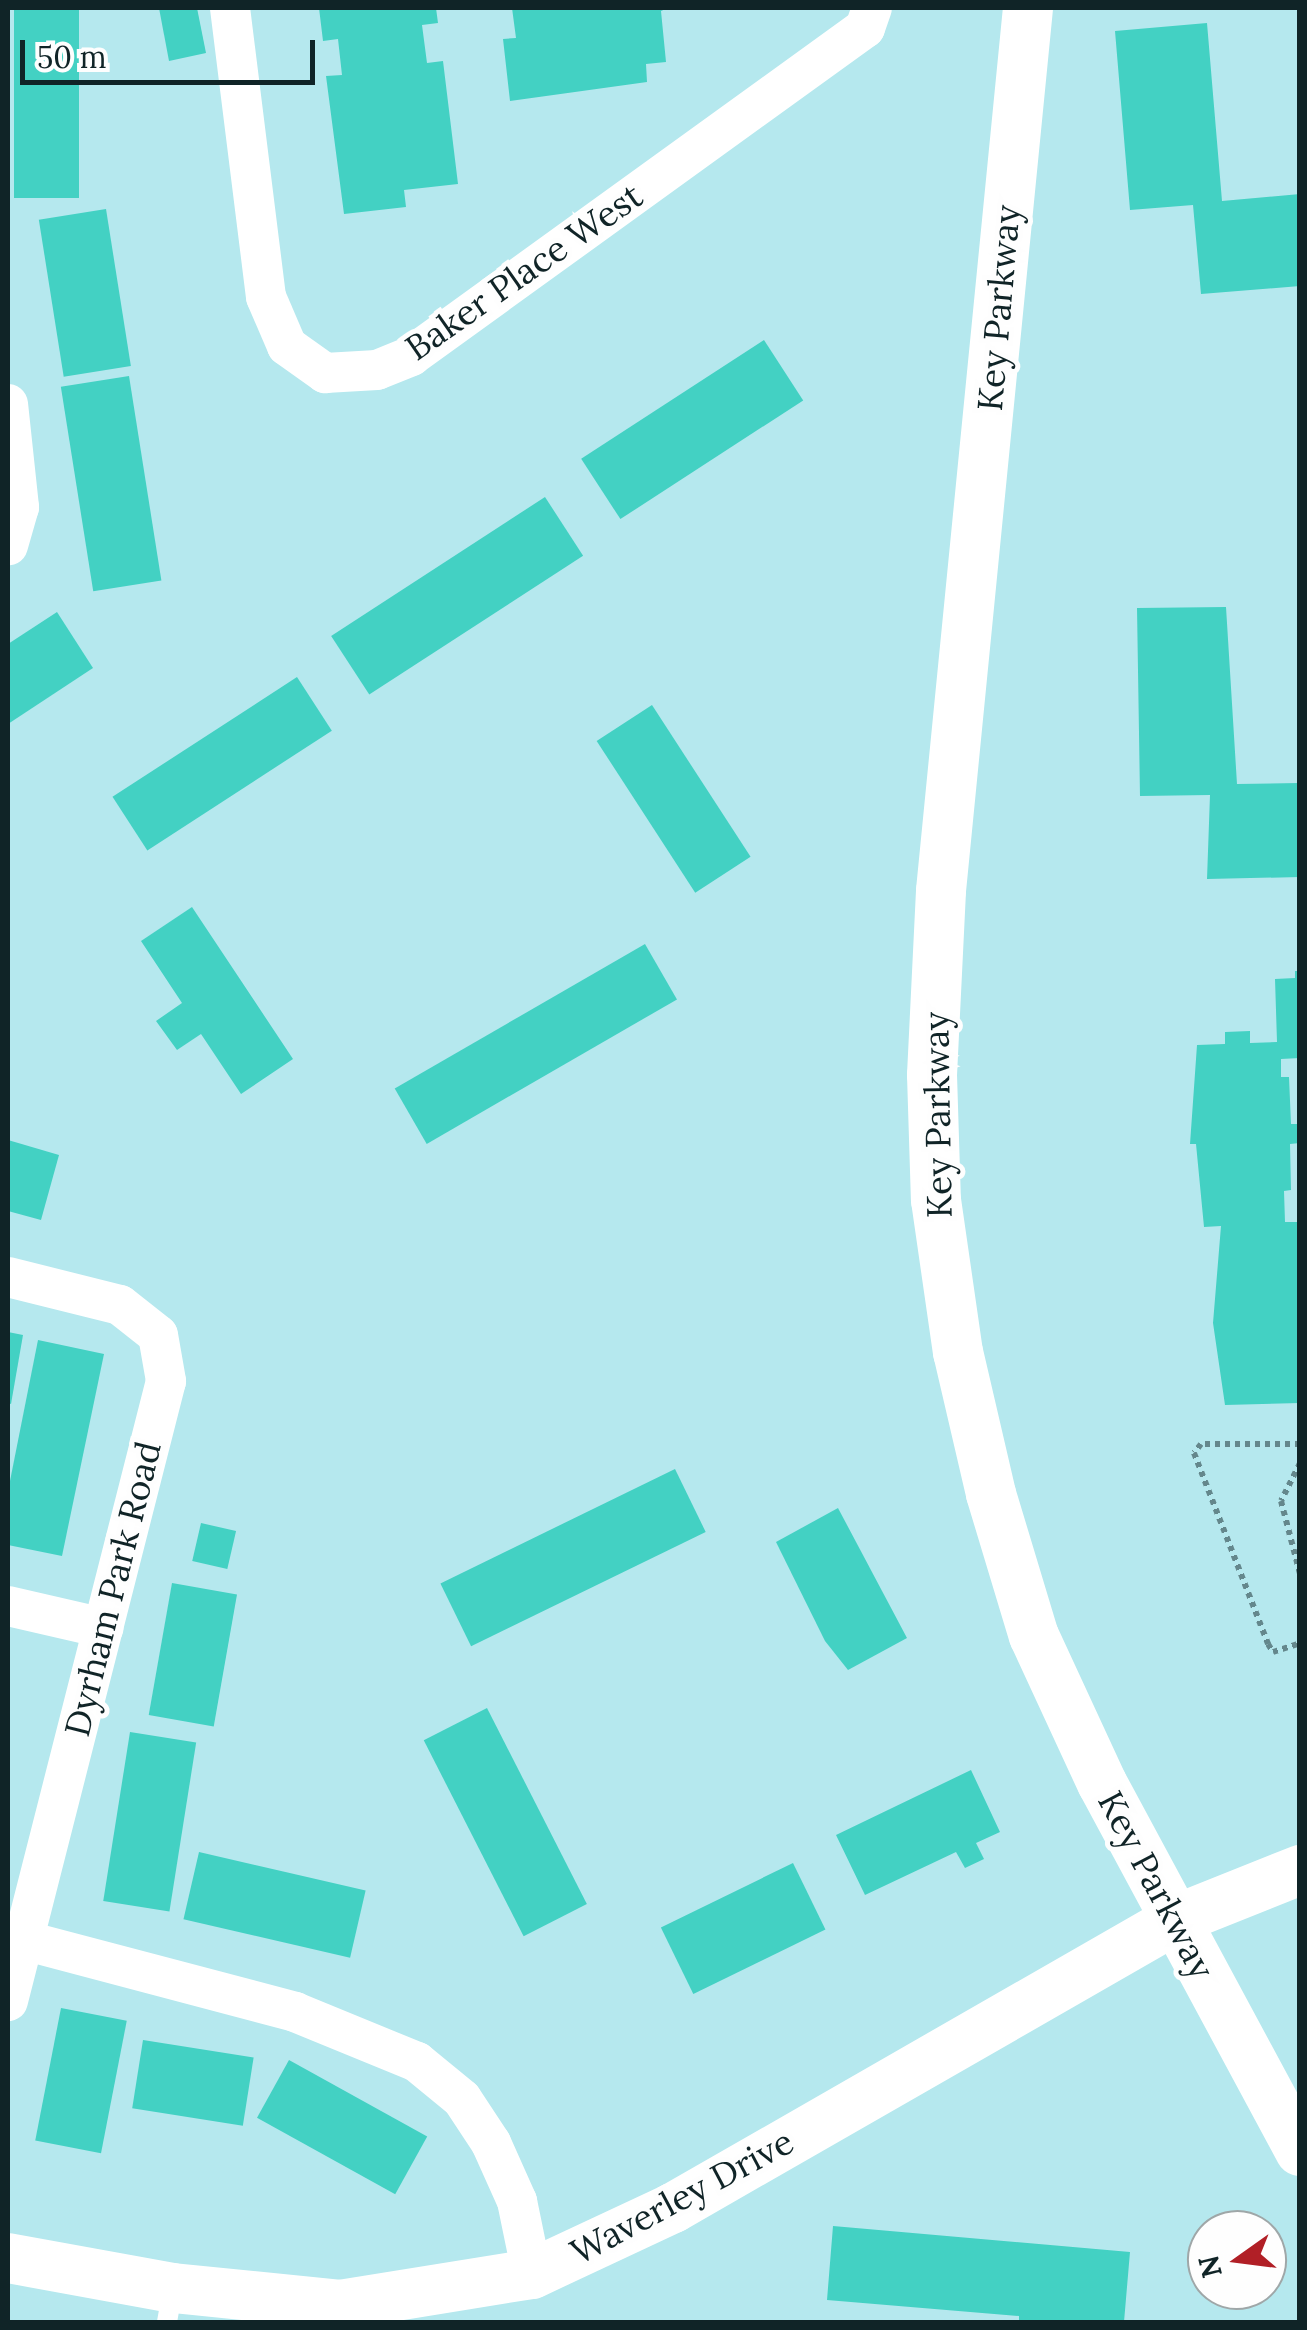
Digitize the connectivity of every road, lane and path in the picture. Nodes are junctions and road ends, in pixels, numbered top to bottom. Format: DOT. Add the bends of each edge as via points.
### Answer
graph roads {
  1 [pos="230,8"];
  2 [pos="872,8"];
  3 [pos="1028,8"];
  4 [pos="8,404"];
  5 [pos="8,545"];
  6 [pos="8,1277"];
  7 [pos="1300,1444"];
  8 [pos="1300,1464"];
  9 [pos="1300,1574"];
  10 [pos="8,1606"];
  11 [pos="102,1628"];
  12 [pos="1300,1643"];
  13 [pos="1300,1870"];
  14 [pos="1174,1920"];
  15 [pos="15,1938"];
  16 [pos="8,2001"];
  17 [pos="1300,2151"];
  18 [pos="8,2258"];
  19 [pos="532,2274"];
  20 [pos="170,2306"];
  1 -- 2 [label="street, Baker Place West" via="266,297 287,346 325,373 376,370 411,356 865,28"];
  3 -- 14 [label="street, Key Parkway" via="941,891 932,1076 936,1200 958,1352 990,1494 1034,1636"];
  4 -- 5 [label="street" via="19,507"];
  6 -- 11 [label="street, Dyrham Park Road" via="120,1305 158,1335 166,1381"];
  7 -- 12 [label="path" via="1202,1444 1194,1453 1268,1644 1273,1652"];
  8 -- 9 [label="path" via="1282,1501"];
  10 -- 11 [label="street"];
  11 -- 15 [label="street, Dyrham Park Road"];
  13 -- 14 [label="street, Waverley Drive"];
  14 -- 17 [label="street, Key Parkway"];
  14 -- 19 [label="street, Waverley Drive" via="619,2238"];
  15 -- 16 [label="street, Dyrham Park Road"];
  15 -- 19 [label="street" via="294,2012 417,2062 462,2099 491,2144 517,2200"];
  18 -- 20 [label="street, Waverley Drive"];
  19 -- 20 [label="street, Waverley Drive" via="340,2305"];
}
